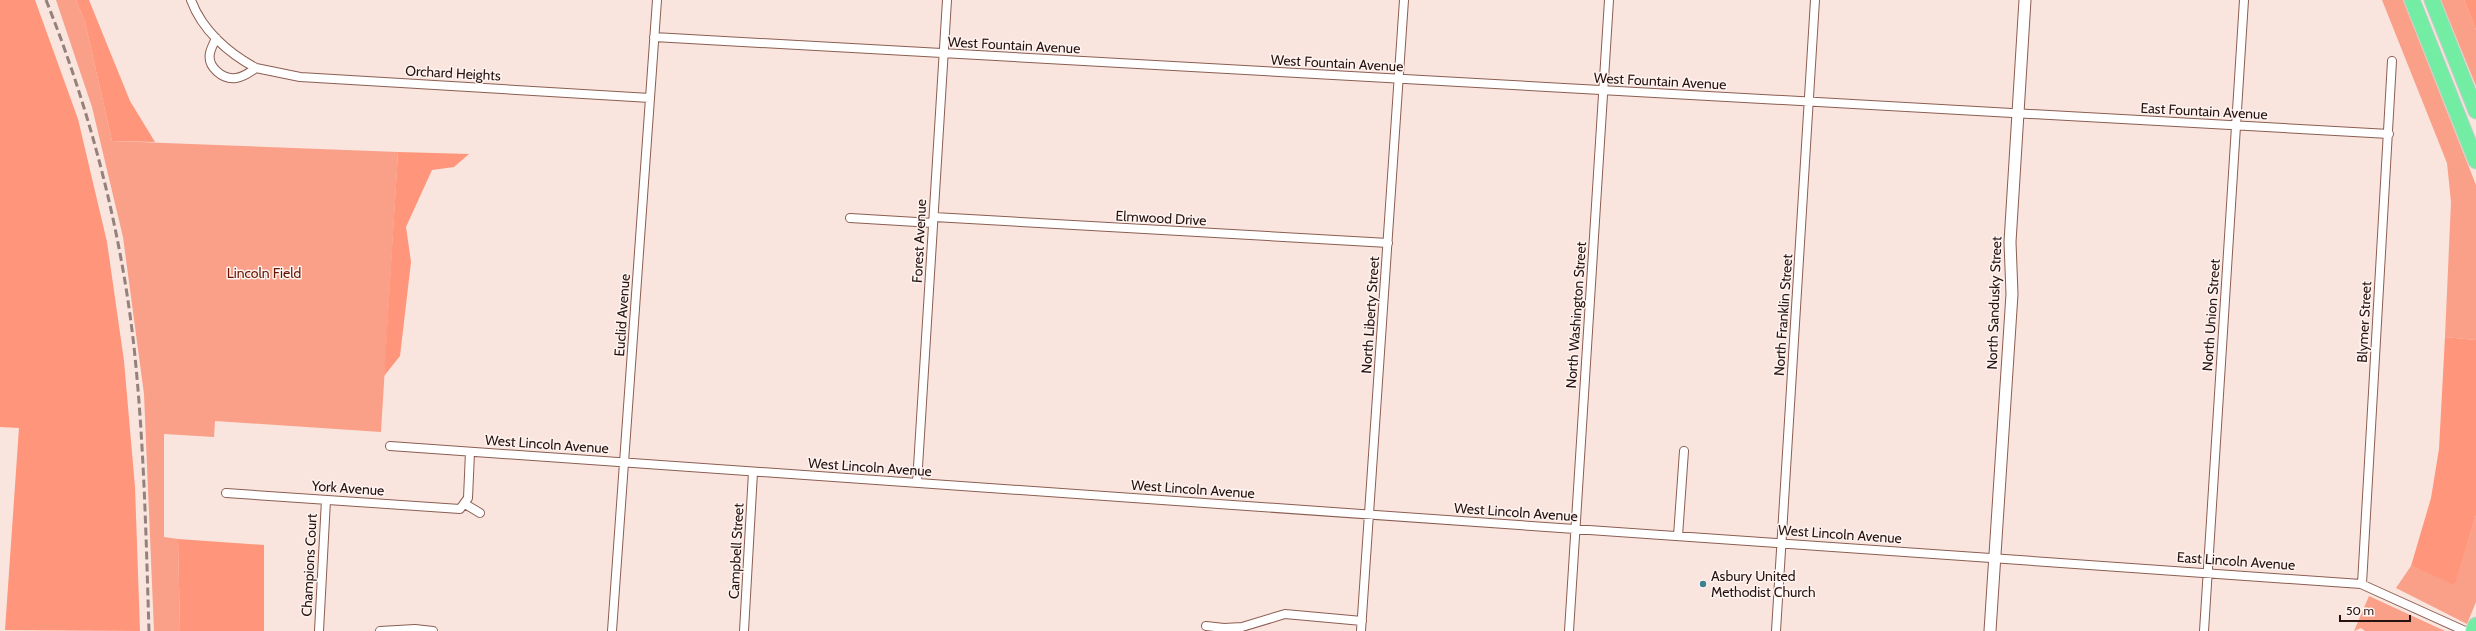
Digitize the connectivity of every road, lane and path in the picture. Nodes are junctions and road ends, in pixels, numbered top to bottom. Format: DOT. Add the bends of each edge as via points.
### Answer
graph roads {
  1 [pos="190,0"];
  2 [pos="657,0"];
  3 [pos="947,0"];
  4 [pos="1404,0"];
  5 [pos="1609,0"];
  6 [pos="1815,0"];
  7 [pos="2025,0"];
  8 [pos="2244,0"];
  9 [pos="2412,0"];
  10 [pos="2432,0"];
  11 [pos="654,37"];
  12 [pos="216,38"];
  13 [pos="944,54"];
  14 [pos="2392,61"];
  15 [pos="256,68"];
  16 [pos="1399,80"];
  17 [pos="1603,91"];
  18 [pos="650,98"];
  19 [pos="1809,103"];
  20 [pos="2476,111"];
  21 [pos="2018,115"];
  22 [pos="2236,126"];
  23 [pos="2389,134"];
  24 [pos="2476,161"];
  25 [pos="850,218"];
  26 [pos="933,220"];
  27 [pos="1388,243"];
  28 [pos="390,446"];
  29 [pos="1684,451"];
  30 [pos="470,452"];
  31 [pos="624,463"];
  32 [pos="753,472"];
  33 [pos="917,483"];
  34 [pos="226,493"];
  35 [pos="326,500"];
  36 [pos="465,504"];
  37 [pos="480,513"];
  38 [pos="1369,514"];
  39 [pos="1576,529"];
  40 [pos="1678,536"];
  41 [pos="1781,544"];
  42 [pos="1995,558"];
  43 [pos="2208,573"];
  44 [pos="2362,584"];
  45 [pos="1362,621"];
  46 [pos="2476,625"];
  47 [pos="1206,626"];
  48 [pos="319,631"];
  49 [pos="380,631"];
  50 [pos="434,631"];
  51 [pos="612,631"];
  52 [pos="744,631"];
  53 [pos="1361,631"];
  54 [pos="1569,631"];
  55 [pos="1776,631"];
  56 [pos="1990,631"];
  57 [pos="2204,631"];
  58 [pos="2465,631"];
  59 [pos="2473,631"];
  1 -- 12 [label="street, Orchard Heights" via="208,31"];
  2 -- 11 [label="street, Euclid Avenue"];
  3 -- 13 [label="street, Forest Avenue"];
  4 -- 16 [label="street, North Liberty Street"];
  5 -- 17 [label="street, North Washington Street"];
  6 -- 19 [label="street, North Franklin Street"];
  7 -- 21 [label="street, North Sandusky Street"];
  8 -- 22 [label="street, North Union Street"];
  9 -- 24 [label="highway"];
  10 -- 20 [label="highway"];
  11 -- 13 [label="street, West Fountain Avenue"];
  11 -- 18 [label="street, Euclid Avenue"];
  12 -- 15 [label="street, Orchard Heights"];
  12 -- 15 [label="street" via="210,58 218,73 238,78"];
  13 -- 16 [label="street, West Fountain Avenue"];
  13 -- 26 [label="street, Forest Avenue"];
  14 -- 23 [label="street, Blymer Street"];
  15 -- 18 [label="street, Orchard Heights" via="300,77"];
  16 -- 17 [label="street, West Fountain Avenue"];
  16 -- 27 [label="street, North Liberty Street"];
  17 -- 19 [label="street, West Fountain Avenue"];
  17 -- 39 [label="street, North Washington Street"];
  18 -- 31 [label="street, Euclid Avenue"];
  19 -- 21 [label="street, West Fountain Avenue"];
  19 -- 41 [label="street, North Franklin Street"];
  21 -- 22 [label="street, East Fountain Avenue"];
  21 -- 42 [label="street, North Sandusky Street" via="2010,242 2012,294"];
  22 -- 23 [label="street, East Fountain Avenue"];
  22 -- 43 [label="street, North Union Street"];
  23 -- 44 [label="street, Blymer Street"];
  25 -- 26 [label="street, Elmwood Drive"];
  26 -- 27 [label="street, Elmwood Drive"];
  26 -- 33 [label="street, Forest Avenue"];
  27 -- 38 [label="street, North Liberty Street"];
  28 -- 30 [label="street, West Lincoln Avenue"];
  29 -- 40 [label="street"];
  30 -- 31 [label="street, West Lincoln Avenue"];
  30 -- 36 [label="street" via="468,498"];
  31 -- 32 [label="street, West Lincoln Avenue"];
  31 -- 51 [label="street, Euclid Avenue"];
  32 -- 33 [label="street, West Lincoln Avenue"];
  32 -- 52 [label="street, Campbell Street"];
  33 -- 38 [label="street, West Lincoln Avenue"];
  34 -- 35 [label="street, York Avenue"];
  35 -- 36 [label="street, York Avenue" via="457,509"];
  35 -- 48 [label="street, Champions Court"];
  36 -- 37 [label="street"];
  38 -- 39 [label="street, West Lincoln Avenue"];
  38 -- 45 [label="street, North Liberty Street"];
  39 -- 40 [label="street, West Lincoln Avenue"];
  39 -- 54 [label="street, North Washington Street"];
  40 -- 41 [label="street, West Lincoln Avenue"];
  41 -- 42 [label="street, West Lincoln Avenue"];
  41 -- 55 [label="street, North Franklin Street"];
  42 -- 43 [label="street, East Lincoln Avenue"];
  42 -- 56 [label="street, North Sandusky Street"];
  43 -- 44 [label="street, East Lincoln Avenue"];
  43 -- 57 [label="street, North Union Street"];
  44 -- 58 [label="street, East Lincoln Avenue"];
  45 -- 47 [label="street" via="1285,614 1242,627"];
  45 -- 53 [label="street, North Liberty Street"];
  46 -- 59 [label="highway"];
  49 -- 50 [label="street"];
}
